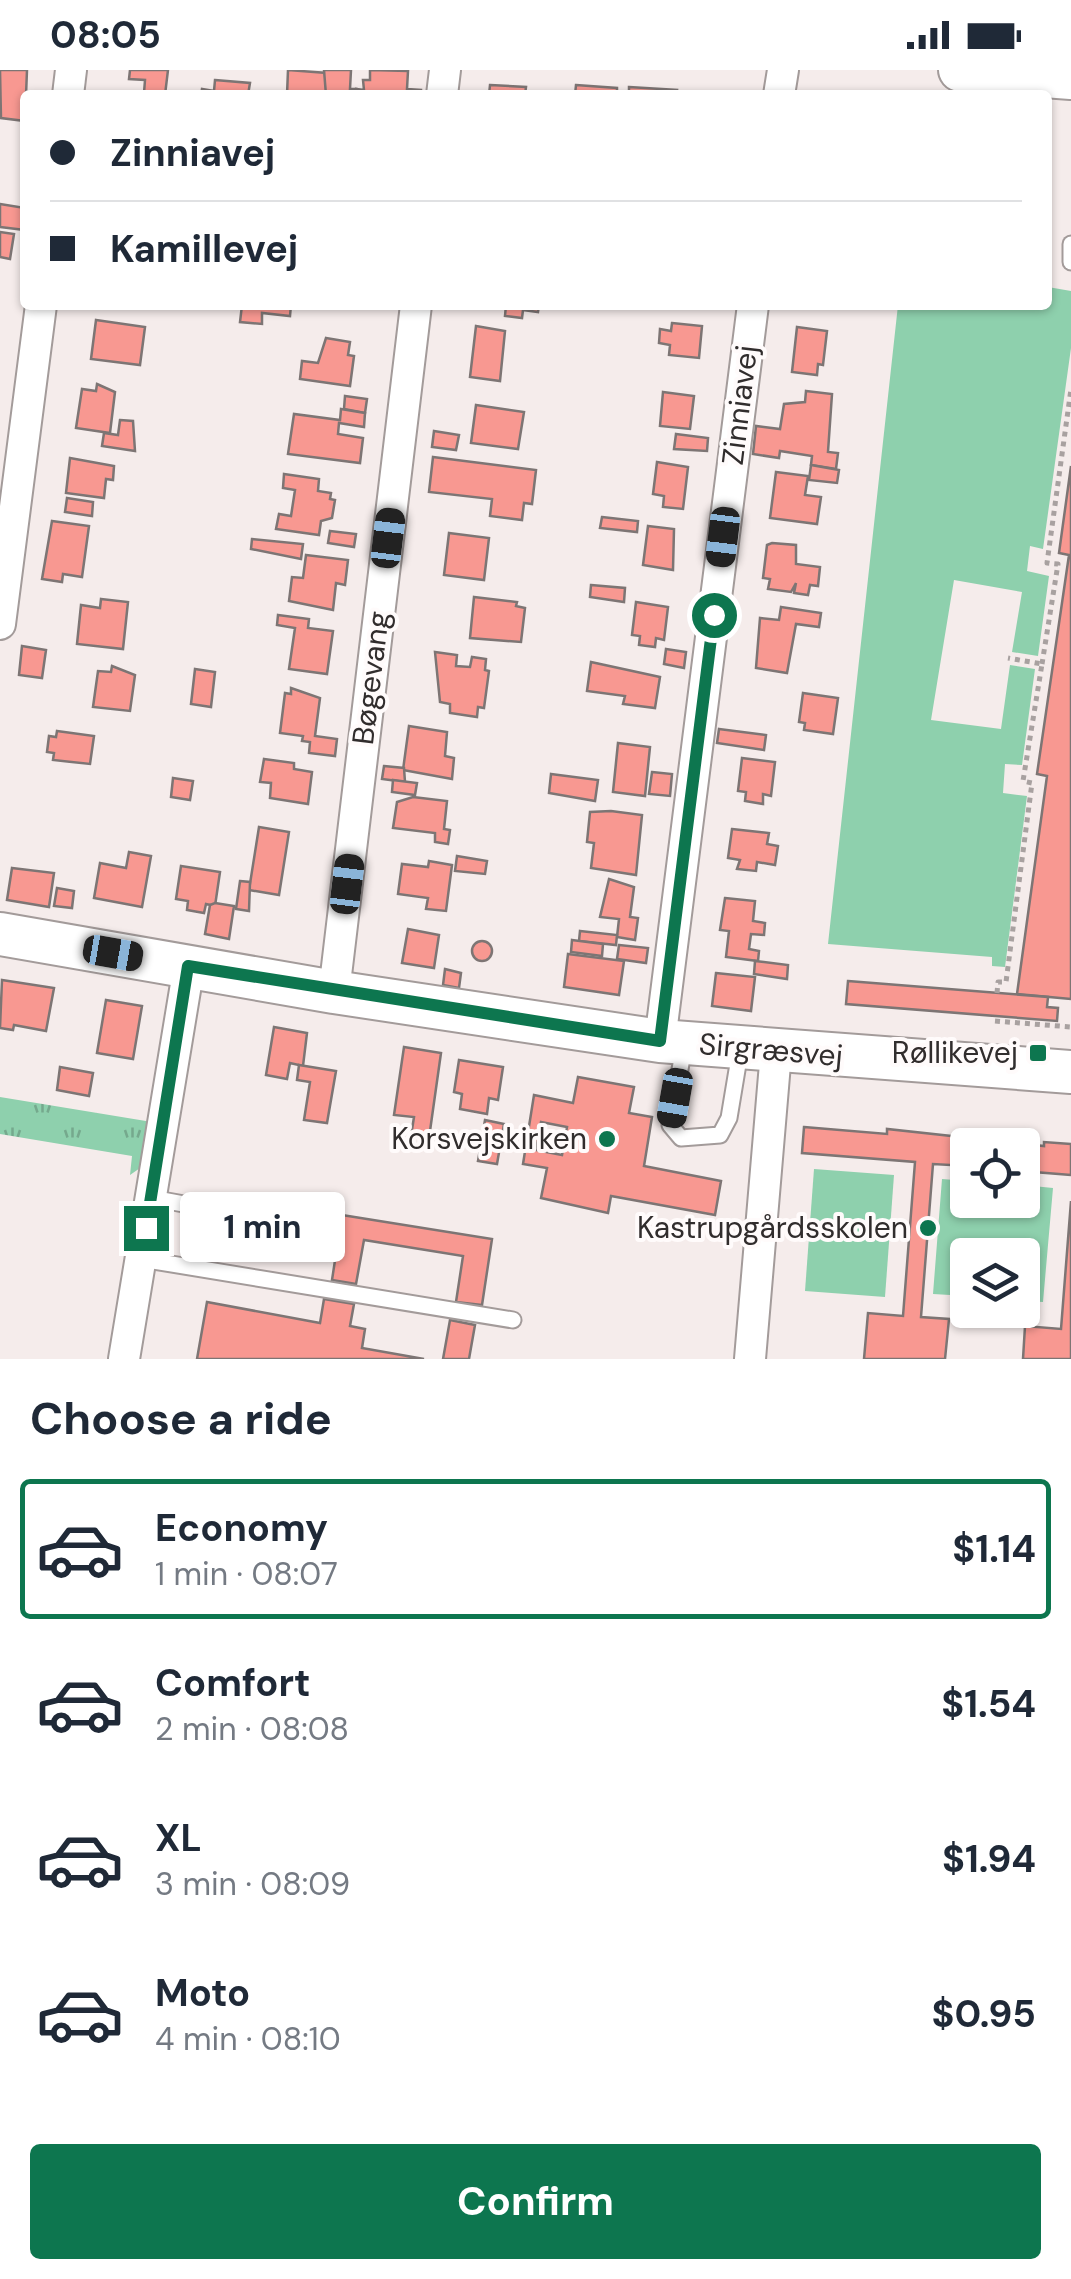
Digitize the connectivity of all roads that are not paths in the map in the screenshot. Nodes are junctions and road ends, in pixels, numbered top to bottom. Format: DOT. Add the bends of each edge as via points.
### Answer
graph roads {
  1 [pos="964,70"];
  2 [pos="1071,78"];
  3 [pos="1071,244"];
  4 [pos="1071,262"];
  5 [pos="40,310"];
  6 [pos="415,310"];
  7 [pos="752,310"];
  8 [pos="0,624"];
  9 [pos="0,934"];
  10 [pos="188,966"];
  11 [pos="334,992"];
  12 [pos="672,1042"];
  13 [pos="758,1050"];
  14 [pos="1071,1072"];
  15 [pos="151,1198"];
  16 [pos="271,1220"];
  17 [pos="141,1259"];
  18 [pos="513,1320"];
  19 [pos="124,1359"];
  20 [pos="750,1359"];
  1 -- 2 [label="street"];
  3 -- 4 [label="lane"];
  5 -- 8 [label="street"];
  6 -- 11 [label="street, Bøgevang"];
  7 -- 12 [label="street, Zinniavej"];
  9 -- 10 [label="street, Sirgræsvej"];
  10 -- 11 [label="street, Sirgræsvej"];
  10 -- 15 [label="street"];
  11 -- 12 [label="street, Sirgræsvej"];
  12 -- 13 [label="street, Sirgræsvej"];
  12 -- 13 [label="lane" via="670,1126 680,1138 720,1135"];
  13 -- 14 [label="street, Sirgræsvej"];
  13 -- 20 [label="street"];
  15 -- 16 [label="lane"];
  15 -- 17 [label="street"];
  17 -- 18 [label="lane"];
  17 -- 19 [label="street"];
}
